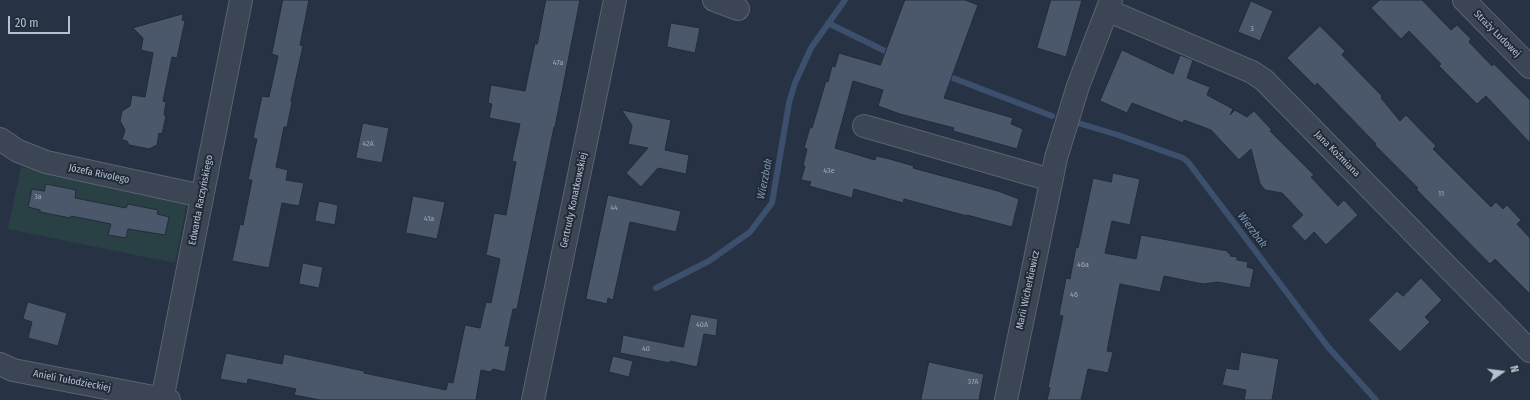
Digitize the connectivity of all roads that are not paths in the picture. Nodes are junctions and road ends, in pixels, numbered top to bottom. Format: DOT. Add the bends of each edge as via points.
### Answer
graph roads {
  1 [pos="241,0"];
  2 [pos="615,0"];
  3 [pos="714,0"];
  4 [pos="1464,0"];
  5 [pos="1109,5"];
  6 [pos="738,9"];
  7 [pos="1530,67"];
  8 [pos="864,126"];
  9 [pos="0,139"];
  10 [pos="1051,180"];
  11 [pos="202,196"];
  12 [pos="1530,350"];
  13 [pos="0,364"];
  14 [pos="164,400"];
  15 [pos="533,400"];
  16 [pos="1006,400"];
  1 -- 11 [label="street, Edwarda Raczyńskiego"];
  2 -- 15 [label="street, Gertrudy Konatkowskiej"];
  3 -- 6 [label="street"];
  4 -- 7 [label="street, Straży Ludowej"];
  5 -- 10 [label="street, Marii Wicherkiewicz" via="1078,86"];
  5 -- 12 [label="street, Jana Koźmiana" via="1264,80"];
  8 -- 10 [label="street"];
  9 -- 11 [label="street, Józefa Rivolego" via="18,151 46,162"];
  10 -- 16 [label="street, Marii Wicherkiewicz"];
  11 -- 14 [label="street, Edwarda Raczyńskiego"];
  13 -- 14 [label="street, Anieli Tułodzieckiej" via="13,370"];
}
